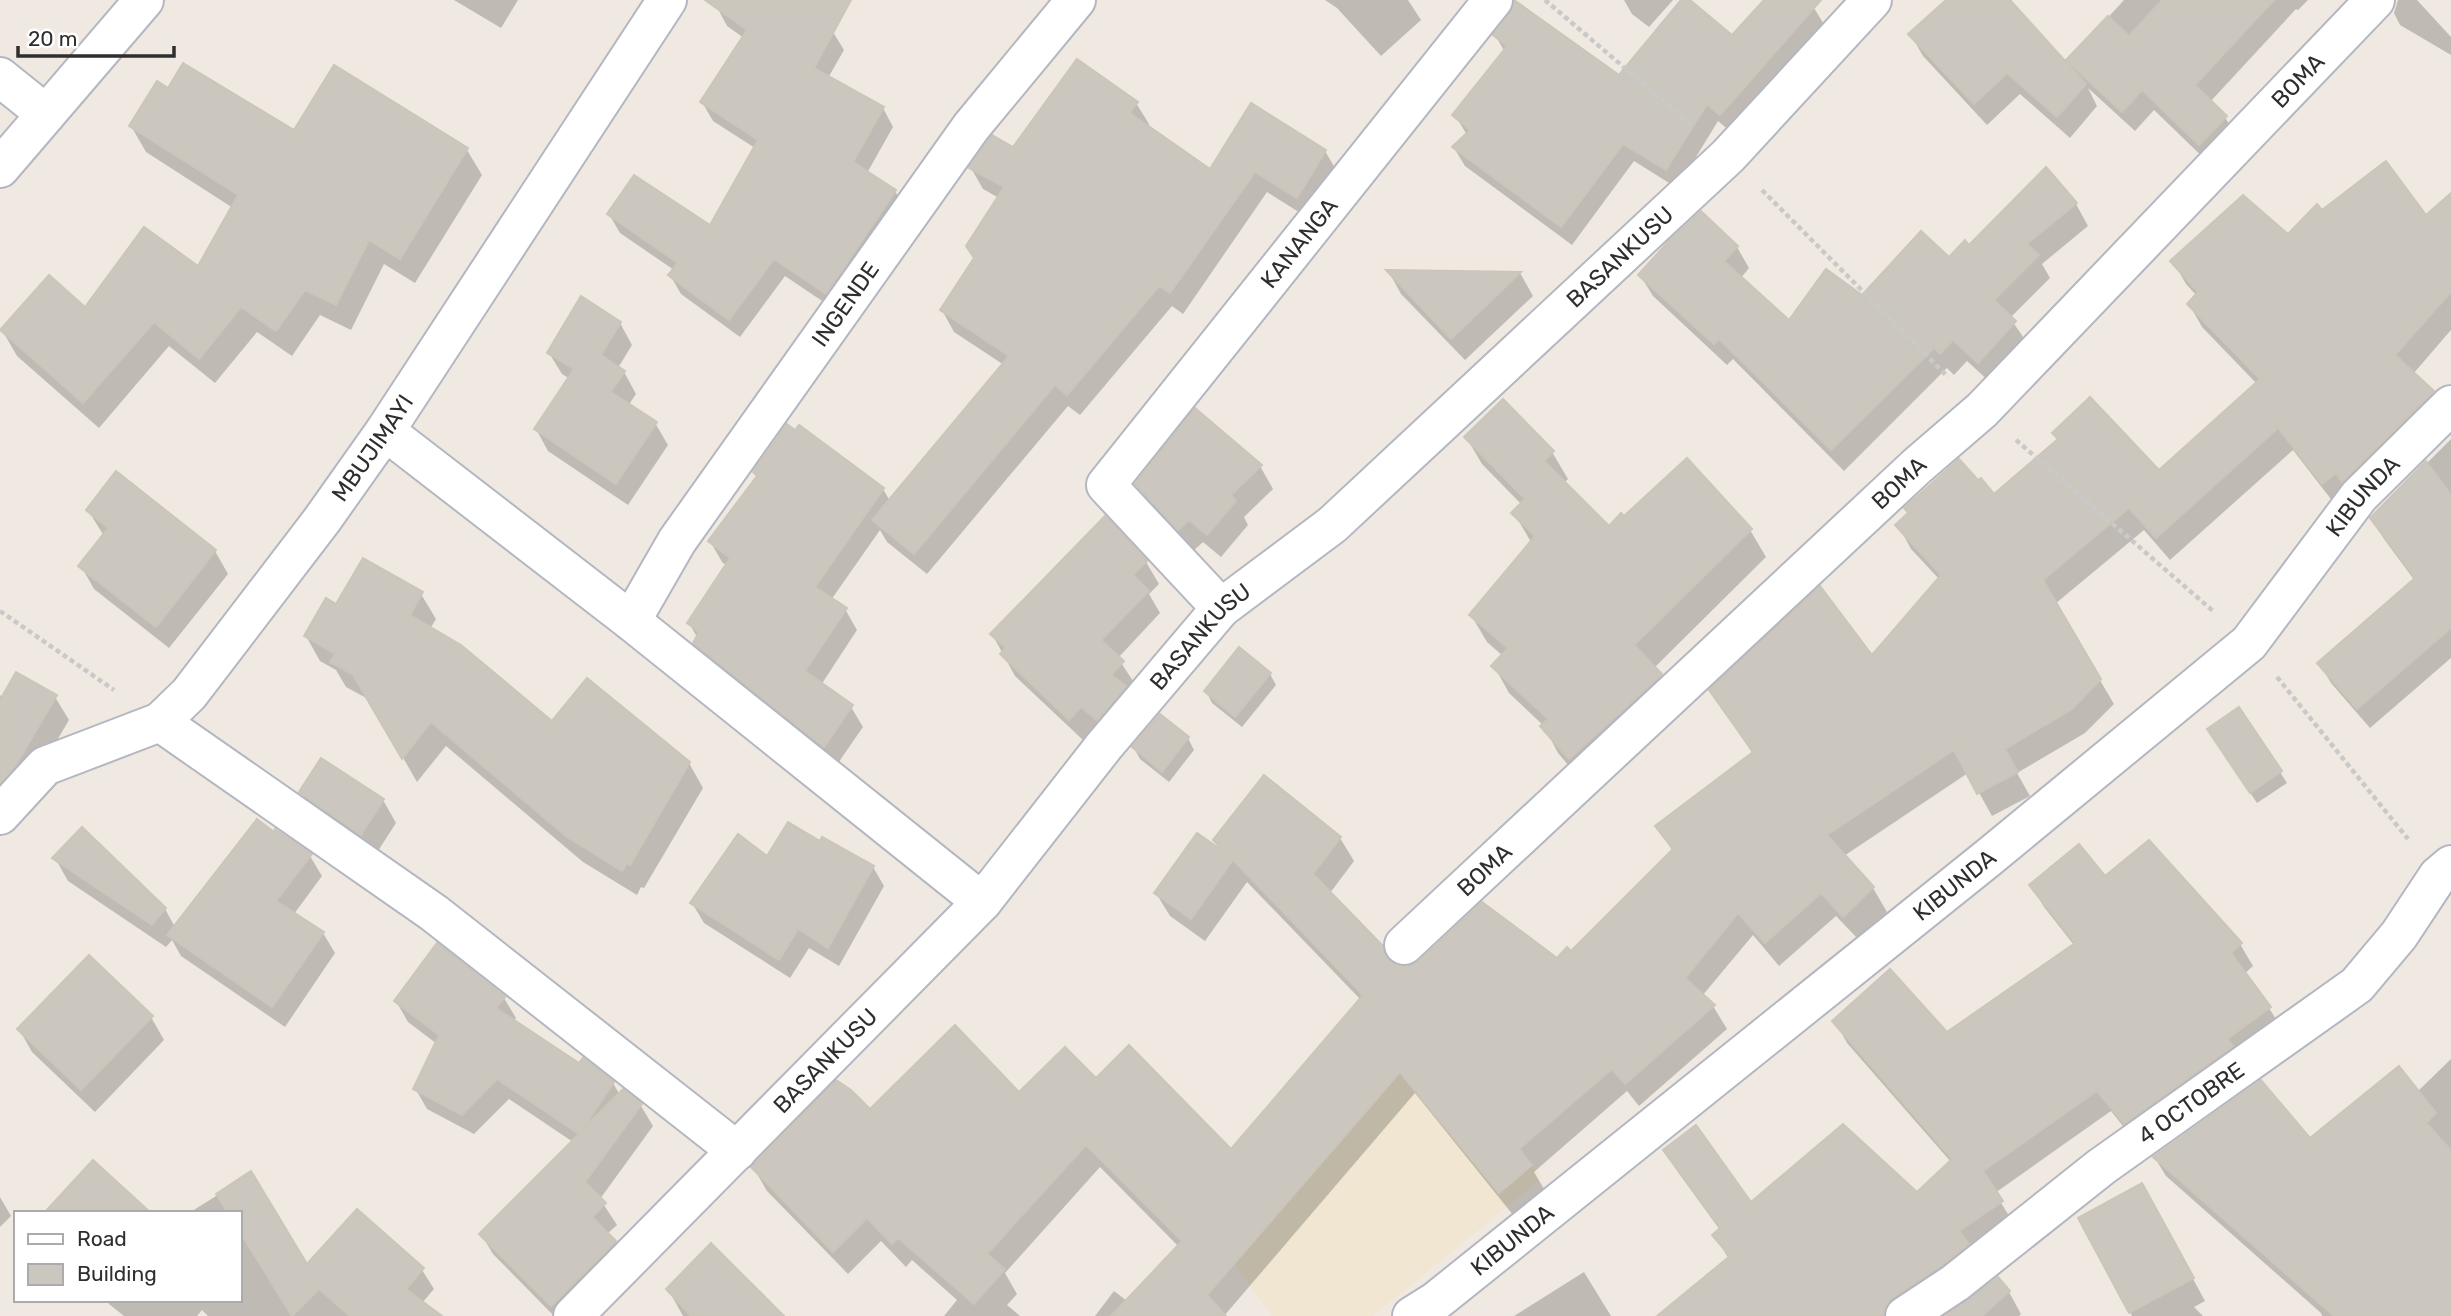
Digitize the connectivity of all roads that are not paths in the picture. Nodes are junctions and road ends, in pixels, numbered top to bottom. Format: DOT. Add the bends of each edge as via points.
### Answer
graph roads {
  1 [pos="144,0"];
  2 [pos="667,0"];
  3 [pos="1076,0"];
  4 [pos="1493,0"];
  5 [pos="1872,0"];
  6 [pos="2375,0"];
  7 [pos="0,77"];
  8 [pos="46,114"];
  9 [pos="0,168"];
  10 [pos="2451,405"];
  11 [pos="385,431"];
  12 [pos="1221,608"];
  13 [pos="631,621"];
  14 [pos="160,722"];
  15 [pos="0,815"];
  16 [pos="2451,865"];
  17 [pos="982,902"];
  18 [pos="1404,944"];
  19 [pos="737,1151"];
  20 [pos="573,1316"];
  21 [pos="1412,1316"];
  22 [pos="1905,1316"];
  1 -- 8 [label="street"];
  2 -- 11 [label="street, MBUJIMAYI"];
  3 -- 13 [label="street, INGENDE" via="971,127 677,541"];
  4 -- 12 [label="street, KANANGA" via="1106,485"];
  5 -- 12 [label="street, BASANKUSU" via="1707,175 1332,525"];
  6 -- 18 [label="street, BOMA" via="1982,410"];
  7 -- 8 [label="street"];
  8 -- 9 [label="street"];
  10 -- 21 [label="street, KIBUNDA" via="2360,496 2249,643 1966,876"];
  11 -- 13 [label="street"];
  11 -- 14 [label="street, MBUJIMAYI" via="189,694"];
  12 -- 17 [label="street, BASANKUSU" via="1104,746"];
  13 -- 17 [label="street"];
  14 -- 15 [label="street, MBUJIMAYI" via="45,766"];
  14 -- 19 [label="street" via="434,913"];
  16 -- 22 [label="street, 4 OCTOBRE" via="2357,985 2101,1167 1955,1283"];
  17 -- 19 [label="street, BASANKUSU"];
  19 -- 20 [label="street, BASANKUSU"];
}
